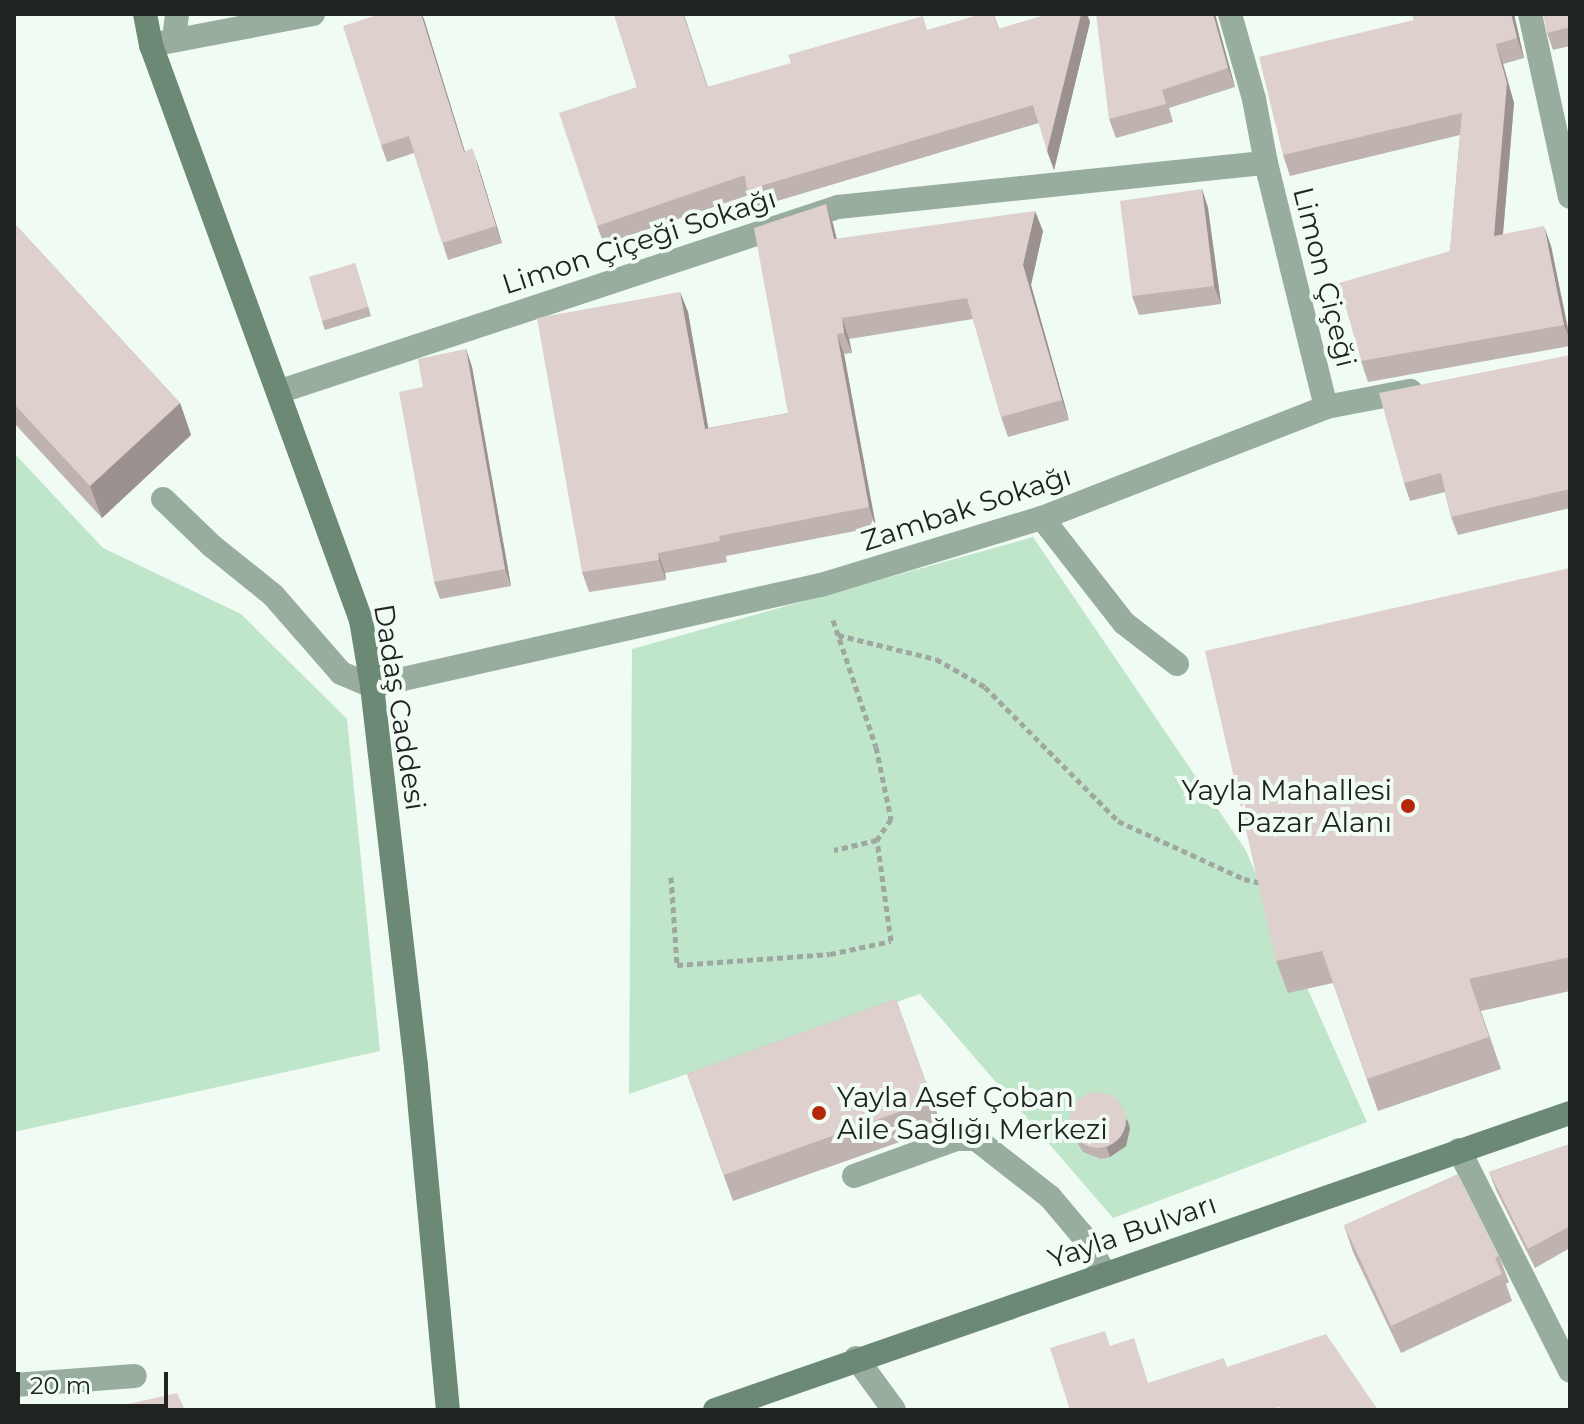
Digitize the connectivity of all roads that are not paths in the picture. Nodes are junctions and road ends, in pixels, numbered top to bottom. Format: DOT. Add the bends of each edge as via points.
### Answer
graph roads {
  1 [pos="145,14"];
  2 [pos="177,14"];
  3 [pos="313,14"];
  4 [pos="1230,14"];
  5 [pos="1530,14"];
  6 [pos="163,42"];
  7 [pos="1266,163"];
  8 [pos="1570,197"];
  9 [pos="1433,386"];
  10 [pos="278,392"];
  11 [pos="1326,407"];
  12 [pos="163,499"];
  13 [pos="1042,518"];
  14 [pos="1177,664"];
  15 [pos="372,686"];
  16 [pos="1570,1113"];
  17 [pos="1459,1150"];
  18 [pos="854,1176"];
  19 [pos="1104,1272"];
  20 [pos="856,1358"];
  21 [pos="1570,1371"];
  22 [pos="135,1376"];
  23 [pos="14,1385"];
  24 [pos="448,1410"];
  25 [pos="715,1410"];
  26 [pos="894,1410"];
  1 -- 6 [label="street"];
  2 -- 6 [label="street, Dadaş Caddesi"];
  3 -- 6 [label="street"];
  4 -- 7 [label="street, Limon Çiçeği"];
  5 -- 8 [label="street"];
  6 -- 10 [label="street, Dadaş Caddesi"];
  7 -- 10 [label="street, Limon Çiçeği Sokağı" via="838,207"];
  7 -- 11 [label="street, Limon Çiçeği"];
  9 -- 11 [label="street, Zambak Sokağı"];
  10 -- 15 [label="street, Dadaş Caddesi" via="361,620"];
  11 -- 13 [label="street, Zambak Sokağı"];
  12 -- 15 [label="street" via="273,595 341,673"];
  13 -- 14 [label="street" via="1124,623"];
  13 -- 15 [label="street, Zambak Sokağı" via="821,585"];
  15 -- 24 [label="street, Dadaş Caddesi" via="416,1066"];
  16 -- 17 [label="street, Yayla Bulvarı"];
  17 -- 19 [label="street, Yayla Bulvarı"];
  17 -- 21 [label="street"];
  18 -- 19 [label="street" via="956,1139 976,1139 1050,1197"];
  19 -- 20 [label="street, Yayla Bulvarı"];
  20 -- 25 [label="street, Yayla Bulvarı"];
  20 -- 26 [label="street"];
  22 -- 23 [label="street"];
}
